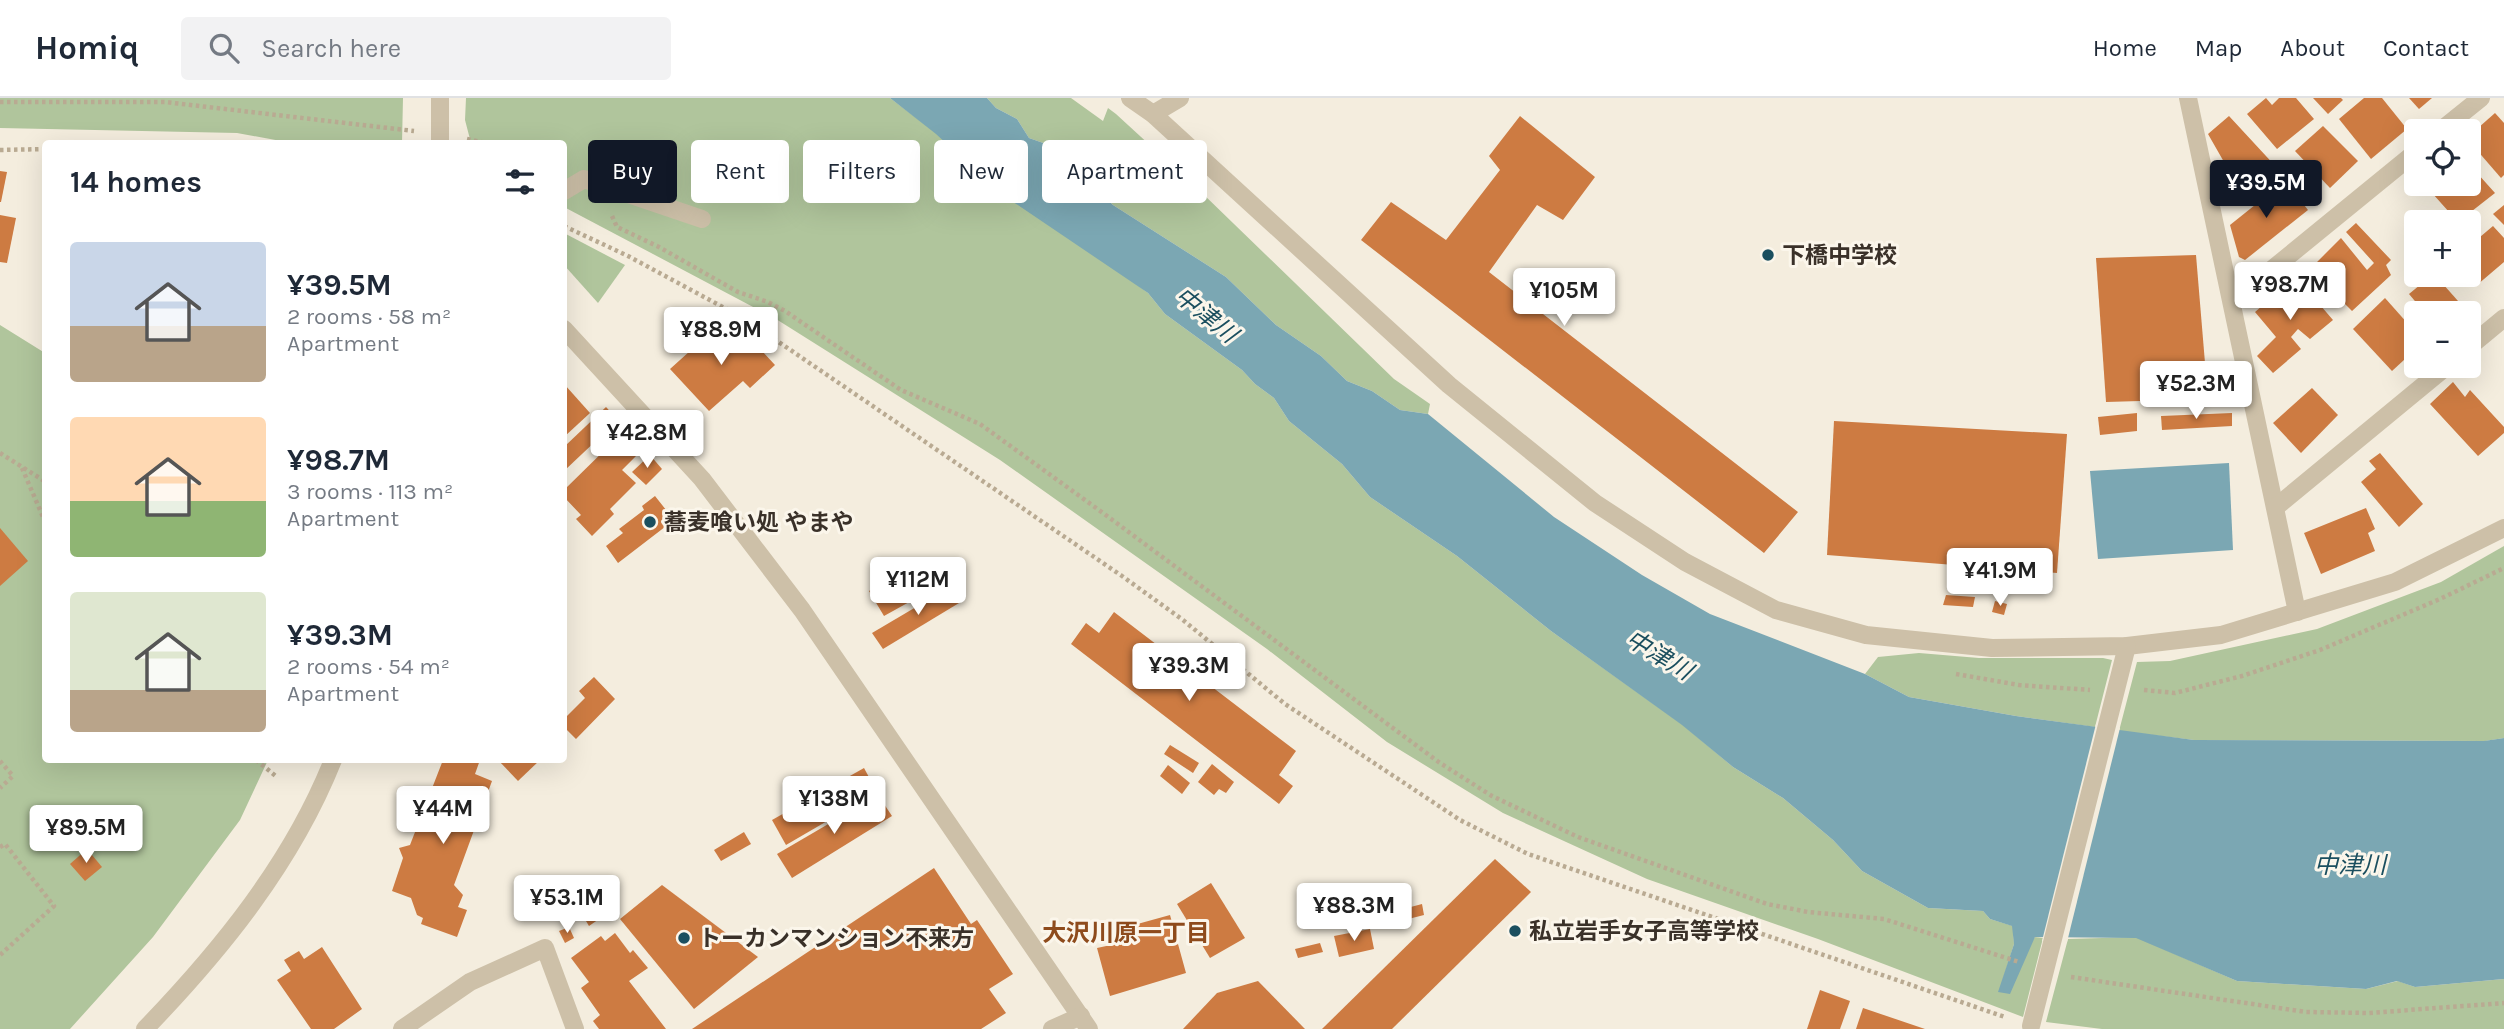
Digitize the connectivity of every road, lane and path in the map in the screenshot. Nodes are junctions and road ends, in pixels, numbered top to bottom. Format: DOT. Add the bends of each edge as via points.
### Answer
graph roads {
  1 [pos="440,98"];
  2 [pos="1130,98"];
  3 [pos="1181,98"];
  4 [pos="2188,98"];
  5 [pos="2481,98"];
  6 [pos="0,102"];
  7 [pos="1153,114"];
  8 [pos="2455,119"];
  9 [pos="425,133"];
  10 [pos="466,139"];
  11 [pos="440,140"];
  12 [pos="471,140"];
  13 [pos="42,149"];
  14 [pos="0,150"];
  15 [pos="2404,162"];
  16 [pos="588,181"];
  17 [pos="567,189"];
  18 [pos="606,203"];
  19 [pos="654,203"];
  20 [pos="702,219"];
  21 [pos="567,227"];
  22 [pos="2232,302"];
  23 [pos="2504,318"];
  24 [pos="567,332"];
  25 [pos="2481,337"];
  26 [pos="2432,378"];
  27 [pos="0,453"];
  28 [pos="22,468"];
  29 [pos="42,480"];
  30 [pos="2276,507"];
  31 [pos="42,515"];
  32 [pos="2504,528"];
  33 [pos="2297,612"];
  34 [pos="2127,646"];
  35 [pos="0,761"];
  36 [pos="260,763"];
  37 [pos="331,763"];
  38 [pos="277,777"];
  39 [pos="0,788"];
  40 [pos="0,847"];
  41 [pos="0,955"];
  42 [pos="2022,963"];
  43 [pos="2066,975"];
  44 [pos="2504,1003"];
  45 [pos="1085,1023"];
  46 [pos="2030,1028"];
  47 [pos="145,1029"];
  48 [pos="402,1029"];
  49 [pos="575,1029"];
  50 [pos="1052,1029"];
  1 -- 11 [label="street, bridge"];
  2 -- 7 [label="street"];
  3 -- 7 [label="street"];
  4 -- 22 [label="street"];
  5 -- 8 [label="street"];
  6 -- 9 [label="path" via="165,102"];
  7 -- 34 [label="street" via="1449,385 1595,503 1685,562 1776,610 1866,635 1992,648"];
  10 -- 12 [label="path"];
  13 -- 14 [label="path"];
  15 -- 22 [label="street"];
  16 -- 17 [label="street"];
  18 -- 42 [label="path" via="617,227 738,292 785,311 901,390 980,424 1440,764 1492,796 1578,837 1767,904 1884,919"];
  19 -- 20 [label="street"];
  21 -- 46 [label="path" via="745,319 1111,568 1285,704 1460,820 1528,854"];
  22 -- 30 [label="street"];
  23 -- 25 [label="street"];
  24 -- 45 [label="street" via="702,479 802,610"];
  26 -- 30 [label="street"];
  27 -- 28 [label="path"];
  28 -- 29 [label="path"];
  28 -- 31 [label="path"];
  30 -- 33 [label="street"];
  32 -- 33 [label="street" via="2395,582"];
  33 -- 34 [label="street" via="2221,635"];
  34 -- 46 [label="street, bridge"];
  35 -- 39 [label="path" via="13,776"];
  36 -- 38 [label="path"];
  37 -- 47 [label="street" via="323,785 256,900"];
  40 -- 41 [label="path" via="5,844 54,906"];
  43 -- 44 [label="path" via="2306,1012 2368,1013"];
  45 -- 50 [label="street"];
  48 -- 49 [label="street" via="470,982 545,948"];
}
